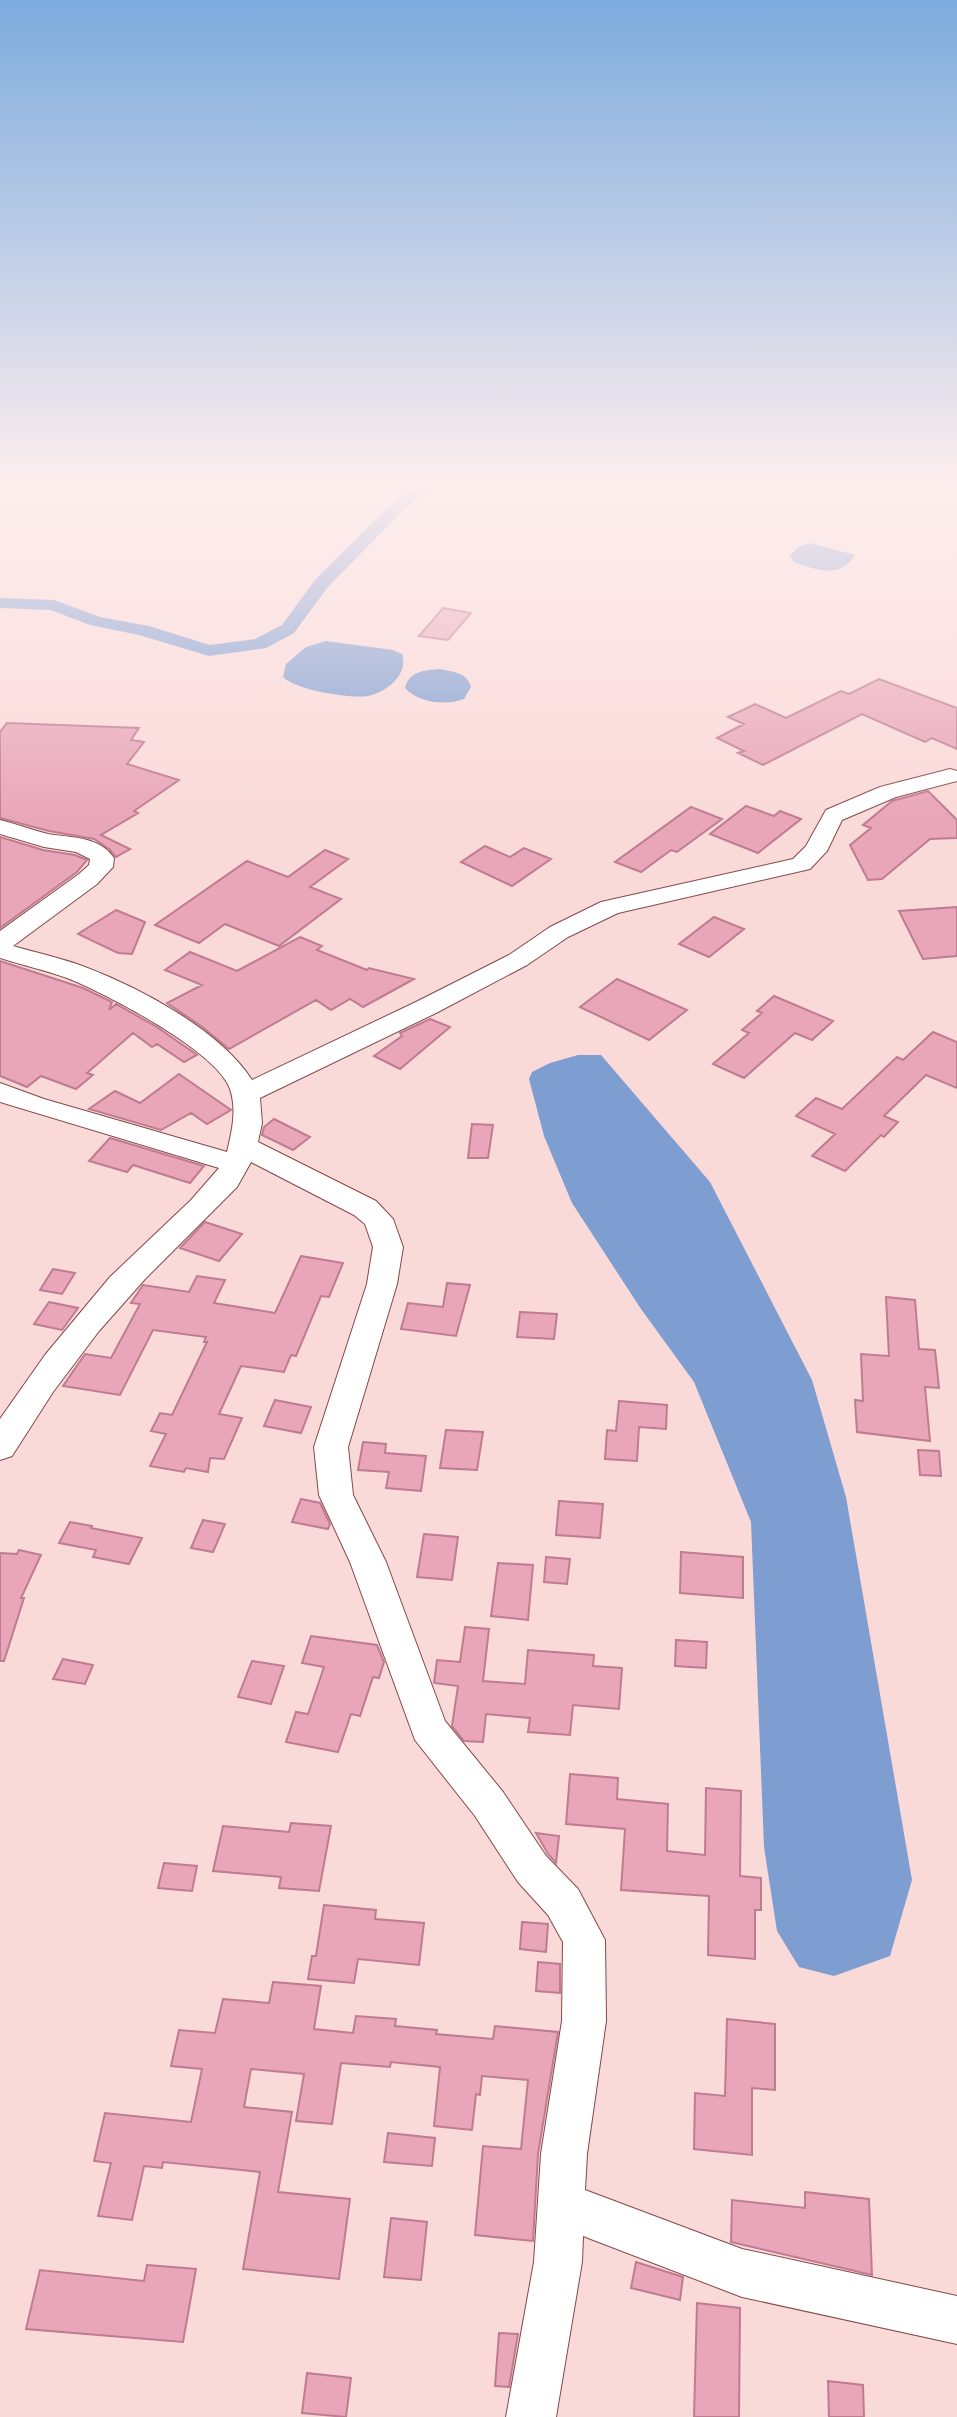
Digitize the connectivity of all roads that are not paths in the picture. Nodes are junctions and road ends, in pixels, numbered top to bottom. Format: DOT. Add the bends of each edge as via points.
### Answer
graph roads {
  1 [pos="955,777"];
  2 [pos="0,827"];
  3 [pos="0,943"];
  4 [pos="0,950"];
  5 [pos="0,1092"];
  6 [pos="244,1095"];
  7 [pos="239,1155"];
  8 [pos="0,1447"];
  9 [pos="561,2205"];
  10 [pos="957,2320"];
  11 [pos="531,2417"];
  1 -- 6 [label="street" via="897,789 834,815 817,852 801,863 610,907 427,1007"];
  2 -- 3 [label="street" via="84,847 103,858 101,867 88,879"];
  4 -- 6 [label="street" via="87,977 153,1013 222,1060"];
  5 -- 7 [label="street" via="34,1105"];
  6 -- 7 [label="street" via="248,1115"];
  7 -- 8 [label="street" via="211,1197 87,1324 30,1398"];
  7 -- 9 [label="street" via="304,1175 365,1208 378,1219 385,1236 388,1247 382,1284 331,1447 336,1495 368,1562 429,1729 489,1804 531,1869 563,1902 584,1940 584,2021"];
  9 -- 10 [label="street" via="742,2273"];
  9 -- 11 [label="street" via="558,2262"];
}
